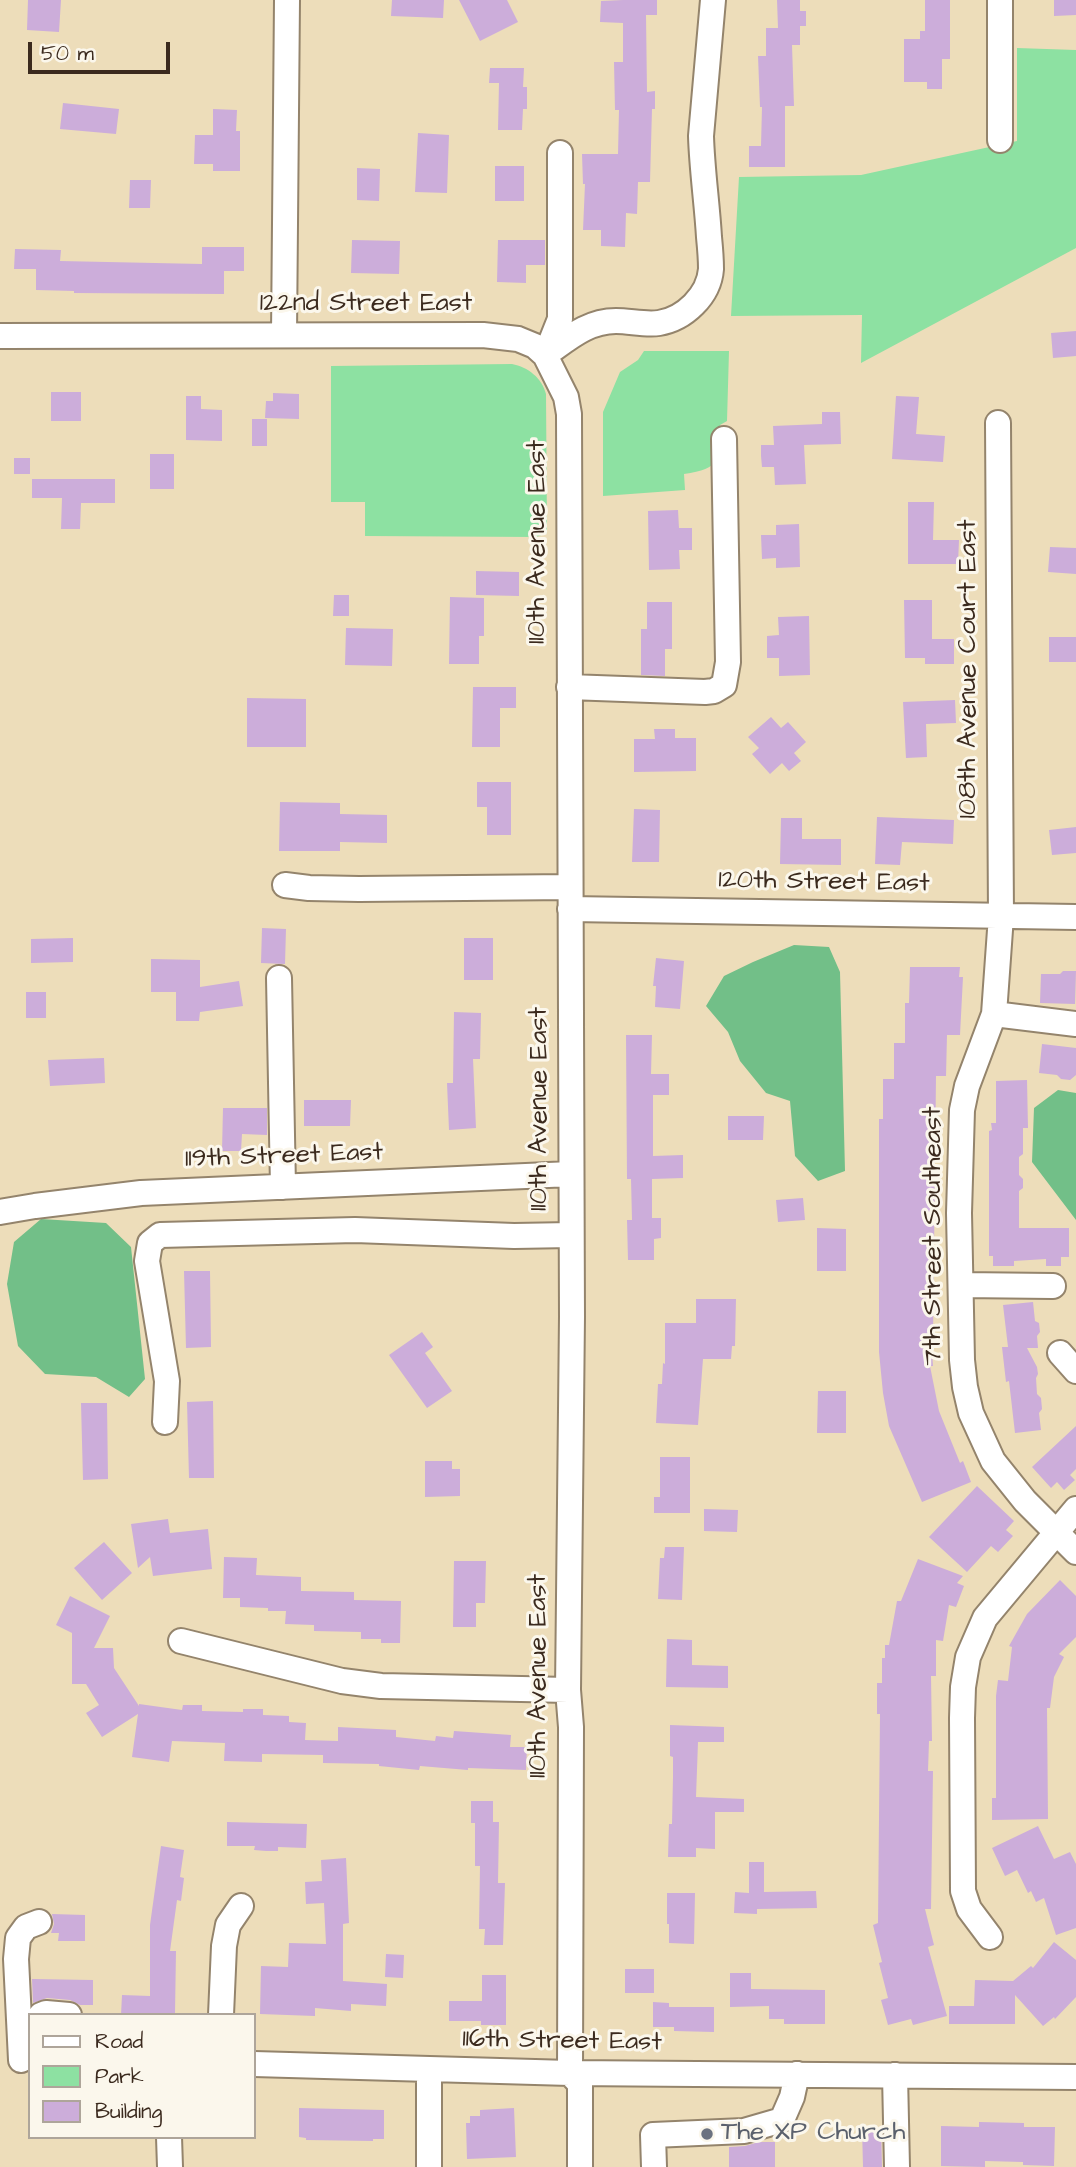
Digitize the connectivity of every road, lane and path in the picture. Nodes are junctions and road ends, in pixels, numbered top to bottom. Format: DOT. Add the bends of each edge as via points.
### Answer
graph roads {
  1 [pos="287,0"];
  2 [pos="713,0"];
  3 [pos="1000,0"];
  4 [pos="1000,140"];
  5 [pos="560,153"];
  6 [pos="284,335"];
  7 [pos="0,336"];
  8 [pos="545,355"];
  9 [pos="998,423"];
  10 [pos="724,439"];
  11 [pos="569,687"];
  12 [pos="285,885"];
  13 [pos="570,898"];
  14 [pos="1001,916"];
  15 [pos="1076,917"];
  16 [pos="279,978"];
  17 [pos="994,1014"];
  18 [pos="1076,1024"];
  19 [pos="571,1174"];
  20 [pos="283,1187"];
  21 [pos="0,1212"];
  22 [pos="571,1235"];
  23 [pos="961,1285"];
  24 [pos="1053,1286"];
  25 [pos="165,1422"];
  26 [pos="1076,1509"];
  27 [pos="1056,1531"];
  28 [pos="1076,1552"];
  29 [pos="181,1641"];
  30 [pos="568,1690"];
  31 [pos="241,1906"];
  32 [pos="39,1923"];
  33 [pos="990,1937"];
  34 [pos="29,2013"];
  35 [pos="222,2013"];
  36 [pos="28,2025"];
  37 [pos="17,2060"];
  38 [pos="256,2064"];
  39 [pos="429,2070"];
  40 [pos="570,2073"];
  41 [pos="797,2074"];
  42 [pos="895,2076"];
  43 [pos="1076,2077"];
  44 [pos="169,2139"];
  45 [pos="170,2167"];
  46 [pos="429,2167"];
  47 [pos="580,2167"];
  48 [pos="654,2167"];
  49 [pos="897,2167"];
  1 -- 6 [label="street"];
  2 -- 8 [label="street" via="701,136 711,270 704,290 691,307 673,319 584,327"];
  3 -- 4 [label="street"];
  5 -- 8 [label="street" via="560,319"];
  6 -- 7 [label="street, 122nd Street East"];
  6 -- 8 [label="street, 122nd Street East" via="483,335 518,339"];
  8 -- 11 [label="street, 110th Avenue East" via="566,397 569,414"];
  9 -- 14 [label="street, 108th Avenue Court East"];
  10 -- 11 [label="street" via="728,662 724,685 705,692"];
  11 -- 13 [label="street, 110th Avenue East"];
  12 -- 13 [label="street, 120th Street East"];
  13 -- 14 [label="street, 120th Street East"];
  13 -- 19 [label="street, 110th Avenue East"];
  14 -- 15 [label="street, 120th Street East"];
  14 -- 17 [label="street, 7th Street Southeast"];
  16 -- 20 [label="street"];
  17 -- 18 [label="street"];
  17 -- 23 [label="street, 7th Street Southeast" via="962,1110"];
  19 -- 20 [label="street, 119th Street East"];
  19 -- 22 [label="street, 110th Avenue East"];
  20 -- 21 [label="street, 119th Street East" via="141,1193"];
  22 -- 25 [label="street" via="355,1230 160,1235 150,1243 147,1261 167,1381"];
  22 -- 30 [label="street, 110th Avenue East"];
  23 -- 24 [label="street"];
  23 -- 27 [label="street, 7th Street Southeast" via="962,1360 971,1413 993,1461 1024,1501"];
  26 -- 27 [label="street"];
  27 -- 28 [label="street, 7th Street Southeast"];
  27 -- 33 [label="street" via="985,1618 968,1657 963,1687 963,1891 969,1909"];
  29 -- 30 [label="street" via="368,1685"];
  30 -- 40 [label="street, 110th Avenue East"];
  31 -- 35 [label="street" via="228,1925 224,1946"];
  32 -- 34 [label="street" via="26,1927 18,1938 16,1959"];
  36 -- 37 [label="street"];
  38 -- 39 [label="street, 116th Street East"];
  39 -- 40 [label="street, 116th Street East"];
  39 -- 46 [label="street"];
  40 -- 41 [label="street, 116th Street East"];
  40 -- 47 [label="street, 110th Avenue East" via="580,2084"];
  41 -- 42 [label="street, 116th Street East"];
  41 -- 48 [label="street" via="782,2120 744,2131 653,2135"];
  42 -- 43 [label="street, 116th Street East"];
  42 -- 49 [label="street"];
  44 -- 45 [label="street"];
}
